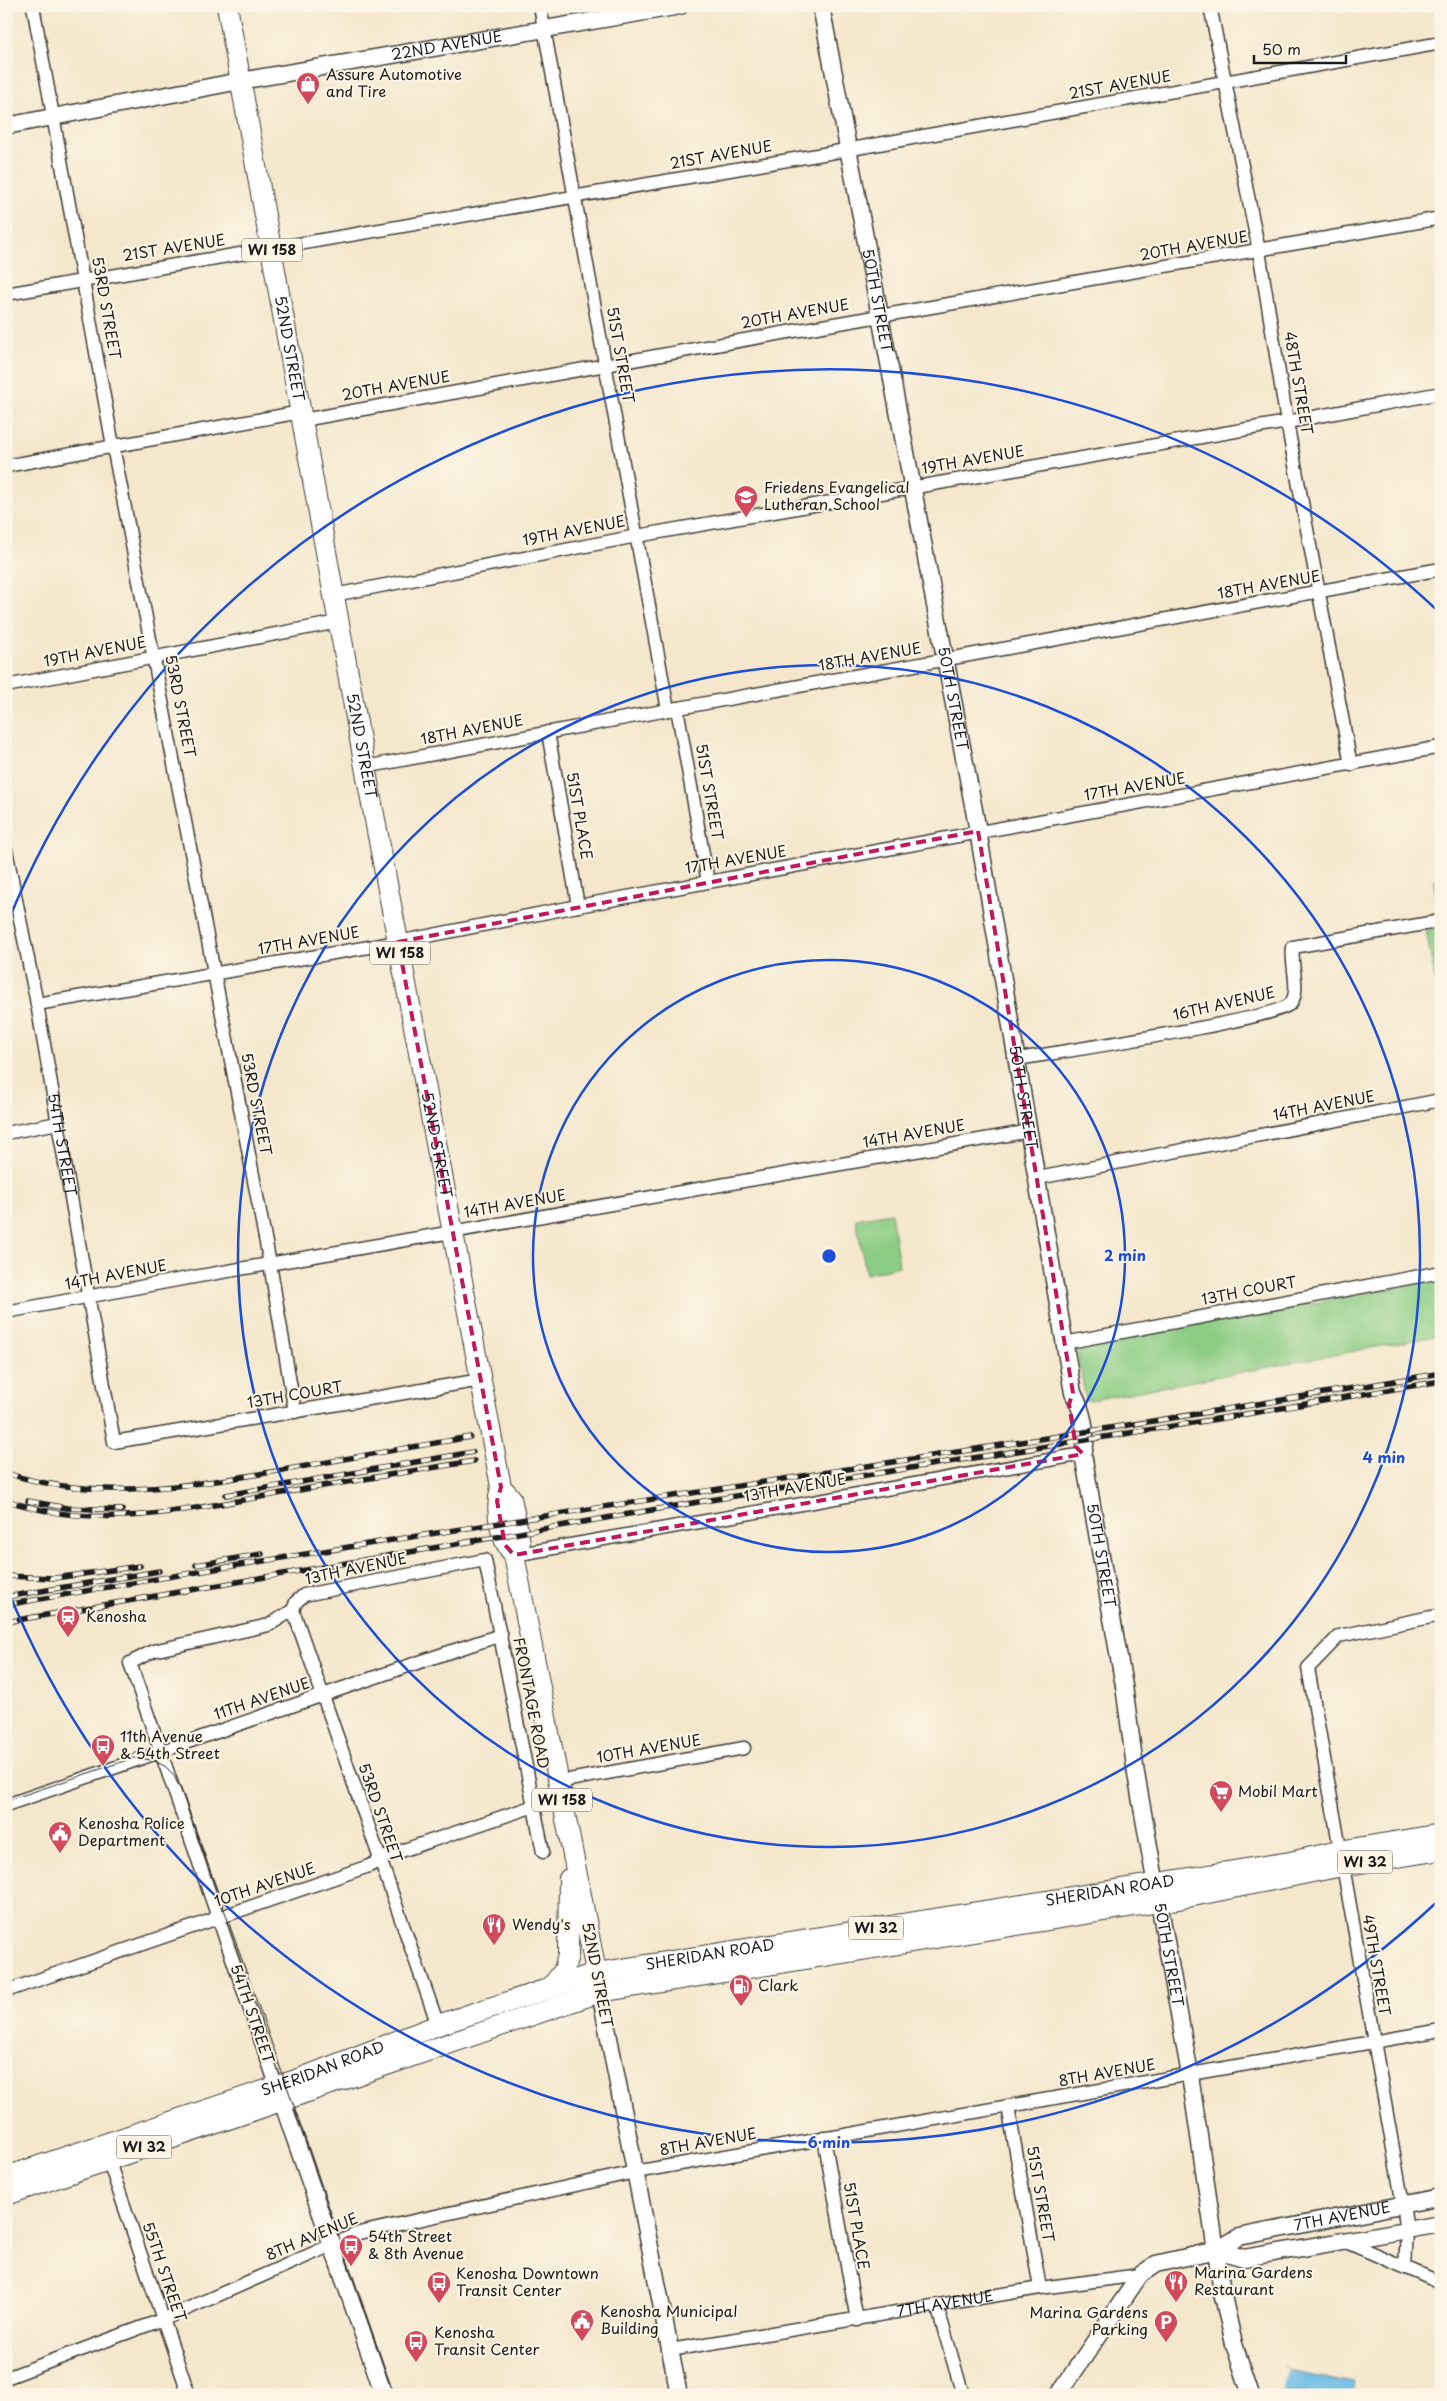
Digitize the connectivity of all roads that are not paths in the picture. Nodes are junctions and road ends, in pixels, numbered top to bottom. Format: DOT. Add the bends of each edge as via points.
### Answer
graph roads {
  1 [pos="33,6"];
  2 [pos="227,6"];
  3 [pos="540,6"];
  4 [pos="680,6"];
  5 [pos="821,6"];
  6 [pos="1210,6"];
  7 [pos="543,29"];
  8 [pos="1441,43"];
  9 [pos="240,81"];
  10 [pos="1224,83"];
  11 [pos="55,117"];
  12 [pos="6,126"];
  13 [pos="847,150"];
  14 [pos="575,196"];
  15 [pos="1441,218"];
  16 [pos="272,249"];
  17 [pos="1259,251"];
  18 [pos="84,279"];
  19 [pos="6,294"];
  20 [pos="880,316"];
  21 [pos="605,366"];
  22 [pos="1441,393"];
  23 [pos="302,416"];
  24 [pos="1287,422"];
  25 [pos="113,446"];
  26 [pos="6,466"];
  27 [pos="914,486"];
  28 [pos="637,536"];
  29 [pos="1441,568"];
  30 [pos="1321,592"];
  31 [pos="334,595"];
  32 [pos="338,622"];
  33 [pos="155,658"];
  34 [pos="946,660"];
  35 [pos="6,686"];
  36 [pos="673,709"];
  37 [pos="548,732"];
  38 [pos="1441,747"];
  39 [pos="1351,765"];
  40 [pos="365,767"];
  41 [pos="978,832"];
  42 [pos="6,850"];
  43 [pos="708,882"];
  44 [pos="578,906"];
  45 [pos="1441,921"];
  46 [pos="398,942"];
  47 [pos="214,973"];
  48 [pos="37,1004"];
  49 [pos="1018,1059"];
  50 [pos="1441,1100"];
  51 [pos="58,1123"];
  52 [pos="1030,1130"];
  53 [pos="6,1133"];
  54 [pos="1038,1178"];
  55 [pos="453,1231"];
  56 [pos="270,1264"];
  57 [pos="1441,1272"];
  58 [pos="89,1297"];
  59 [pos="6,1312"];
  60 [pos="1064,1343"];
  61 [pos="481,1380"];
  62 [pos="296,1412"];
  63 [pos="114,1442"];
  64 [pos="1082,1454"];
  65 [pos="514,1555"];
  66 [pos="485,1560"];
  67 [pos="293,1610"];
  68 [pos="1441,1615"];
  69 [pos="501,1635"];
  70 [pos="130,1663"];
  71 [pos="323,1694"];
  72 [pos="744,1748"];
  73 [pos="161,1753"];
  74 [pos="558,1782"];
  75 [pos="6,1805"];
  76 [pos="534,1806"];
  77 [pos="1441,1834"];
  78 [pos="570,1842"];
  79 [pos="1441,1850"];
  80 [pos="543,1852"];
  81 [pos="1340,1858"];
  82 [pos="379,1861"];
  83 [pos="1158,1893"];
  84 [pos="219,1918"];
  85 [pos="598,1982"];
  86 [pos="552,1986"];
  87 [pos="6,1991"];
  88 [pos="438,2025"];
  89 [pos="1441,2030"];
  90 [pos="1374,2042"];
  91 [pos="1190,2075"];
  92 [pos="279,2093"];
  93 [pos="1008,2106"];
  94 [pos="824,2138"];
  95 [pos="108,2159"];
  96 [pos="636,2172"];
  97 [pos="6,2177"];
  98 [pos="6,2195"];
  99 [pos="1441,2197"];
  100 [pos="1403,2205"];
  101 [pos="1441,2224"];
  102 [pos="1407,2230"];
  103 [pos="1344,2241"];
  104 [pos="333,2245"];
  105 [pos="1217,2250"];
  106 [pos="1405,2268"];
  107 [pos="1140,2275"];
  108 [pos="1441,2283"];
  109 [pos="1040,2288"];
  110 [pos="937,2306"];
  111 [pos="164,2319"];
  112 [pos="857,2320"];
  113 [pos="670,2350"];
  114 [pos="6,2378"];
  115 [pos="1249,2389"];
  116 [pos="189,2395"];
  117 [pos="384,2395"];
  118 [pos="679,2395"];
  119 [pos="963,2395"];
  120 [pos="1058,2395"];
  1 -- 11 [label="street, 53RD STREET"];
  2 -- 9 [label="main road, 52ND STREET / WI 158"];
  3 -- 7 [label="street, 51ST STREET"];
  4 -- 7 [label="street, 22ND AVENUE"];
  5 -- 13 [label="street, 50TH STREET"];
  6 -- 10 [label="street, 48TH STREET"];
  7 -- 9 [label="street, 22ND AVENUE"];
  7 -- 14 [label="street, 51ST STREET"];
  8 -- 10 [label="street, 21ST AVENUE"];
  9 -- 11 [label="street, 22ND AVENUE"];
  9 -- 16 [label="main road, 52ND STREET / WI 158"];
  10 -- 13 [label="street, 21ST AVENUE"];
  10 -- 17 [label="street, 48TH STREET"];
  11 -- 12 [label="street, 22ND AVENUE"];
  11 -- 18 [label="street, 53RD STREET"];
  13 -- 14 [label="street, 21ST AVENUE"];
  13 -- 20 [label="street, 50TH STREET"];
  14 -- 16 [label="street, 21ST AVENUE"];
  14 -- 21 [label="street, 51ST STREET"];
  15 -- 17 [label="street, 20TH AVENUE"];
  16 -- 18 [label="street, 21ST AVENUE"];
  16 -- 23 [label="main road, 52ND STREET / WI 158"];
  17 -- 20 [label="street, 20TH AVENUE"];
  17 -- 24 [label="street, 48TH STREET"];
  18 -- 19 [label="street, 21ST AVENUE"];
  18 -- 25 [label="street, 53RD STREET"];
  20 -- 21 [label="street, 20TH AVENUE"];
  20 -- 27 [label="street, 50TH STREET"];
  21 -- 23 [label="street, 20TH AVENUE"];
  21 -- 28 [label="street, 51ST STREET"];
  22 -- 24 [label="street, 19TH AVENUE"];
  23 -- 25 [label="street, 20TH AVENUE"];
  23 -- 31 [label="main road, 52ND STREET / WI 158"];
  24 -- 27 [label="street, 19TH AVENUE"];
  24 -- 30 [label="street, 48TH STREET"];
  25 -- 26 [label="street, 20TH AVENUE"];
  25 -- 33 [label="street, 53RD STREET"];
  27 -- 28 [label="street, 19TH AVENUE"];
  27 -- 34 [label="street, 50TH STREET"];
  28 -- 31 [label="street, 19TH AVENUE"];
  28 -- 36 [label="street, 51ST STREET"];
  29 -- 30 [label="street, 18TH AVENUE"];
  30 -- 34 [label="street, 18TH AVENUE"];
  30 -- 39 [label="street, 48TH STREET"];
  31 -- 32 [label="main road, 52ND STREET / WI 158"];
  32 -- 33 [label="street, 19TH AVENUE"];
  32 -- 40 [label="main road, 52ND STREET / WI 158"];
  33 -- 35 [label="street, 19TH AVENUE"];
  33 -- 47 [label="street, 53RD STREET"];
  34 -- 36 [label="street, 18TH AVENUE"];
  34 -- 41 [label="street, 50TH STREET"];
  36 -- 37 [label="street, 18TH AVENUE"];
  36 -- 43 [label="street, 51ST STREET"];
  37 -- 40 [label="street, 18TH AVENUE"];
  37 -- 44 [label="street, 51ST PLACE"];
  38 -- 39 [label="street, 17TH AVENUE"];
  39 -- 41 [label="street, 17TH AVENUE"];
  40 -- 46 [label="main road, 52ND STREET / WI 158"];
  41 -- 43 [label="street, 17TH AVENUE"];
  41 -- 49 [label="street, 50TH STREET"];
  42 -- 48 [label="street, 54TH STREET"];
  43 -- 44 [label="street, 17TH AVENUE"];
  44 -- 46 [label="street, 17TH AVENUE"];
  45 -- 49 [label="street, 16TH AVENUE" via="1293,947 1295,989 1291,1003 1282,1010 1234,1022"];
  46 -- 47 [label="street, 17TH AVENUE"];
  46 -- 55 [label="main road, 52ND STREET / WI 158"];
  47 -- 48 [label="street, 17TH AVENUE"];
  47 -- 56 [label="street, 53RD STREET"];
  48 -- 51 [label="street, 54TH STREET"];
  49 -- 52 [label="street, 50TH STREET"];
  50 -- 54 [label="street, 14TH AVENUE"];
  51 -- 53 [label="street"];
  51 -- 58 [label="street, 54TH STREET"];
  52 -- 54 [label="street, 50TH STREET"];
  52 -- 55 [label="street, 14TH AVENUE"];
  54 -- 60 [label="street, 50TH STREET"];
  55 -- 56 [label="street, 14TH AVENUE"];
  55 -- 61 [label="main road, 52ND STREET / WI 158"];
  56 -- 58 [label="street, 14TH AVENUE"];
  56 -- 62 [label="street, 53RD STREET"];
  57 -- 60 [label="street, 13TH COURT"];
  58 -- 59 [label="street, 14TH AVENUE"];
  58 -- 63 [label="street, 54TH STREET"];
  60 -- 64 [label="street, 50TH STREET" via="1073,1393 1068,1404 1076,1447"];
  61 -- 62 [label="street, 13TH COURT"];
  61 -- 65 [label="main road, 52ND STREET / WI 158" via="501,1487 511,1498 520,1542"];
  62 -- 63 [label="street, 13TH COURT"];
  64 -- 65 [label="street, 13TH AVENUE"];
  64 -- 83 [label="street, 50TH STREET"];
  65 -- 74 [label="main road, 52ND STREET / WI 158"];
  66 -- 67 [label="street, 13TH AVENUE" via="304,1595"];
  66 -- 69 [label="street, FRONTAGE ROAD"];
  67 -- 70 [label="street, 13TH AVENUE" via="270,1625 153,1651"];
  67 -- 71 [label="street, 53RD STREET"];
  68 -- 81 [label="street, 49TH STREET" via="1339,1636 1308,1668"];
  69 -- 71 [label="street, 11TH AVENUE"];
  69 -- 76 [label="street, FRONTAGE ROAD"];
  70 -- 73 [label="street, 54TH STREET"];
  71 -- 73 [label="street, 11TH AVENUE"];
  71 -- 82 [label="street, 53RD STREET"];
  72 -- 74 [label="street, 10TH AVENUE"];
  73 -- 75 [label="street, 11TH AVENUE"];
  73 -- 84 [label="street, 54TH STREET"];
  74 -- 78 [label="main road, 52ND STREET / WI 158"];
  76 -- 80 [label="street, FRONTAGE ROAD"];
  76 -- 82 [label="street, 10TH AVENUE"];
  77 -- 81 [label="main road, SHERIDAN ROAD / WI 32"];
  78 -- 85 [label="main road, 52ND STREET / WI 158"];
  78 -- 86 [label="main road" via="568,1955 564,1970"];
  79 -- 81 [label="main road, SHERIDAN ROAD / WI 32"];
  81 -- 83 [label="main road, SHERIDAN ROAD / WI 32"];
  81 -- 90 [label="street, 49TH STREET"];
  82 -- 84 [label="street, 10TH AVENUE"];
  82 -- 88 [label="street, 53RD STREET"];
  83 -- 85 [label="main road, SHERIDAN ROAD / WI 32"];
  83 -- 91 [label="street, 50TH STREET"];
  84 -- 87 [label="street, 10TH AVENUE"];
  84 -- 92 [label="street, 54TH STREET"];
  85 -- 86 [label="main road, SHERIDAN ROAD / WI 32"];
  85 -- 92 [label="main road, SHERIDAN ROAD / WI 32"];
  85 -- 96 [label="street, 52ND STREET"];
  86 -- 88 [label="main road, SHERIDAN ROAD / WI 32"];
  88 -- 92 [label="main road, SHERIDAN ROAD / WI 32"];
  89 -- 90 [label="street, 8TH AVENUE"];
  90 -- 91 [label="street, 8TH AVENUE"];
  90 -- 100 [label="street, 49TH STREET"];
  91 -- 93 [label="street, 8TH AVENUE"];
  91 -- 105 [label="street, 50TH STREET"];
  92 -- 95 [label="main road, SHERIDAN ROAD / WI 32"];
  92 -- 97 [label="main road, SHERIDAN ROAD / WI 32"];
  92 -- 104 [label="street, 54TH STREET"];
  93 -- 94 [label="street, 8TH AVENUE"];
  93 -- 109 [label="street, 51ST STREET"];
  94 -- 96 [label="street, 8TH AVENUE"];
  94 -- 112 [label="street, 51ST PLACE"];
  95 -- 98 [label="main road, SHERIDAN ROAD / WI 32"];
  95 -- 111 [label="street, 55TH STREET"];
  96 -- 104 [label="street, 8TH AVENUE" via="359,2233"];
  96 -- 113 [label="street, 52ND STREET"];
  99 -- 100 [label="street, 7TH AVENUE"];
  100 -- 102 [label="street, 49TH STREET"];
  100 -- 105 [label="street, 7TH AVENUE" via="1239,2237"];
  101 -- 102 [label="street, 7TH AVENUE"];
  102 -- 103 [label="street, 7TH AVENUE"];
  102 -- 106 [label="street, 49TH STREET"];
  103 -- 105 [label="street, 7TH AVENUE" via="1244,2258"];
  103 -- 106 [label="street"];
  104 -- 111 [label="street, 8TH AVENUE"];
  104 -- 117 [label="street, 54TH STREET"];
  105 -- 107 [label="street, 7TH AVENUE" via="1156,2264"];
  105 -- 115 [label="street, 50TH STREET" via="1222,2292"];
  106 -- 108 [label="street"];
  107 -- 109 [label="street, 7TH AVENUE"];
  107 -- 120 [label="street"];
  109 -- 110 [label="street, 7TH AVENUE"];
  110 -- 112 [label="street, 7TH AVENUE"];
  110 -- 119 [label="street"];
  111 -- 114 [label="street, 8TH AVENUE"];
  111 -- 116 [label="street, 55TH STREET"];
  112 -- 113 [label="street, 7TH AVENUE"];
  113 -- 118 [label="street, 52ND STREET"];
}
